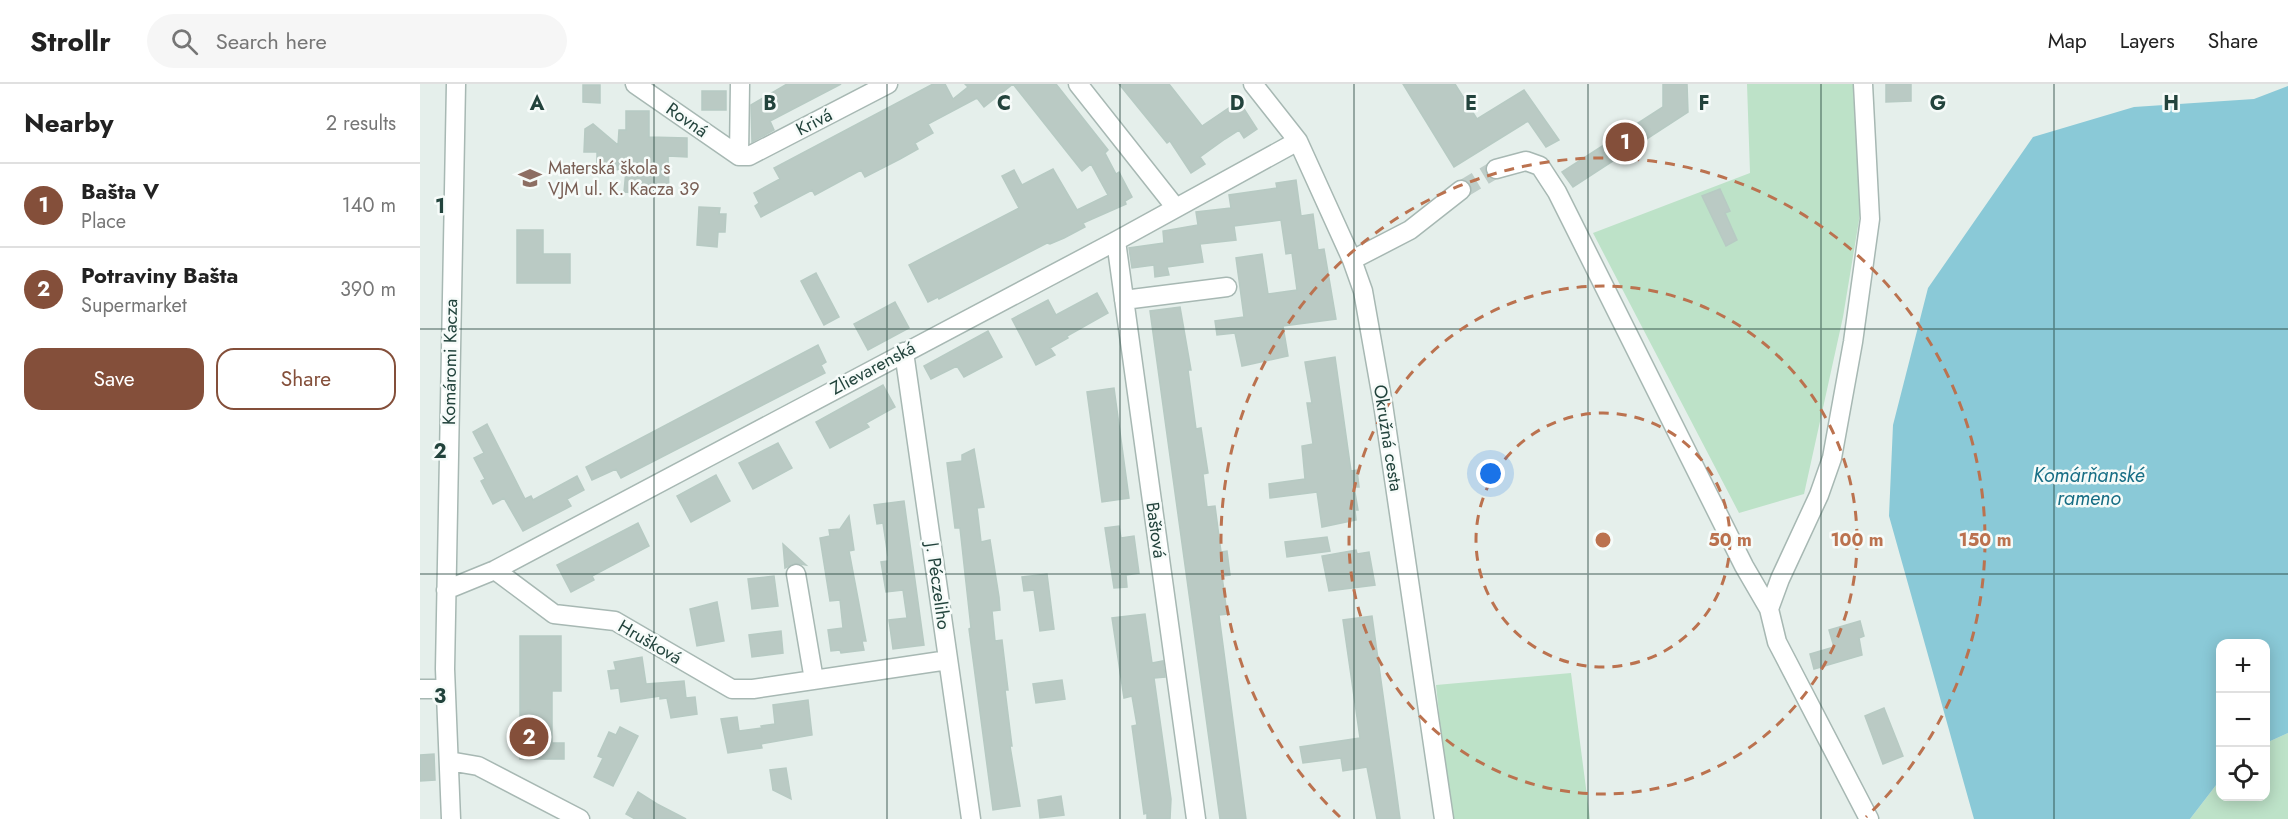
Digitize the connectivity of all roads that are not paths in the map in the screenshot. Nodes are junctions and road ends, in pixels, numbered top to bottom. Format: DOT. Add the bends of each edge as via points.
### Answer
graph roads {
  1 [pos="456,84"];
  2 [pos="635,84"];
  3 [pos="740,84"];
  4 [pos="888,84"];
  5 [pos="1078,84"];
  6 [pos="1252,84"];
  7 [pos="1863,84"];
  8 [pos="1298,141"];
  9 [pos="739,156"];
  10 [pos="1496,169"];
  11 [pos="1461,190"];
  12 [pos="1176,208"];
  13 [pos="1116,241"];
  14 [pos="1352,260"];
  15 [pos="1227,286"];
  16 [pos="1125,300"];
  17 [pos="904,352"];
  18 [pos="495,570"];
  19 [pos="796,574"];
  20 [pos="446,590"];
  21 [pos="1769,609"];
  22 [pos="948,660"];
  23 [pos="814,680"];
  24 [pos="420,689"];
  25 [pos="445,689"];
  26 [pos="449,761"];
  27 [pos="451,819"];
  28 [pos="580,819"];
  29 [pos="971,819"];
  30 [pos="1196,819"];
  31 [pos="1444,819"];
  32 [pos="1869,819"];
  1 -- 20 [label="street, Komáromi Kacza"];
  2 -- 9 [label="street, Rovná"];
  3 -- 9 [label="street"];
  4 -- 9 [label="street, Krivá" via="749,156"];
  5 -- 12 [label="street"];
  6 -- 8 [label="street, Okružná cesta"];
  7 -- 21 [label="street" via="1870,219 1849,366 1826,477"];
  8 -- 12 [label="street, Zlievarenská"];
  8 -- 14 [label="street, Okružná cesta"];
  10 -- 21 [label="street" via="1526,161 1544,170"];
  11 -- 14 [label="street" via="1410,230"];
  12 -- 13 [label="street, Zlievarenská"];
  13 -- 16 [label="street, Baštová"];
  13 -- 17 [label="street, Zlievarenská"];
  14 -- 31 [label="street, Okružná cesta" via="1363,291 1376,361"];
  15 -- 16 [label="street"];
  16 -- 30 [label="street, Baštová"];
  17 -- 18 [label="street, Zlievarenská"];
  17 -- 22 [label="street, J. Péczeliho"];
  18 -- 20 [label="street, Zlievarenská"];
  18 -- 23 [label="street, Hrušková" via="554,614 615,621 732,688 753,689"];
  19 -- 23 [label="street"];
  20 -- 25 [label="street, Komáromi Kacza"];
  21 -- 32 [label="street" via="1777,642"];
  22 -- 23 [label="street, Hrušková"];
  22 -- 29 [label="street, J. Péczeliho"];
  24 -- 25 [label="street"];
  25 -- 26 [label="street, Komáromi Kacza"];
  26 -- 27 [label="street, Komáromi Kacza"];
  26 -- 28 [label="street" via="478,766"];
}
